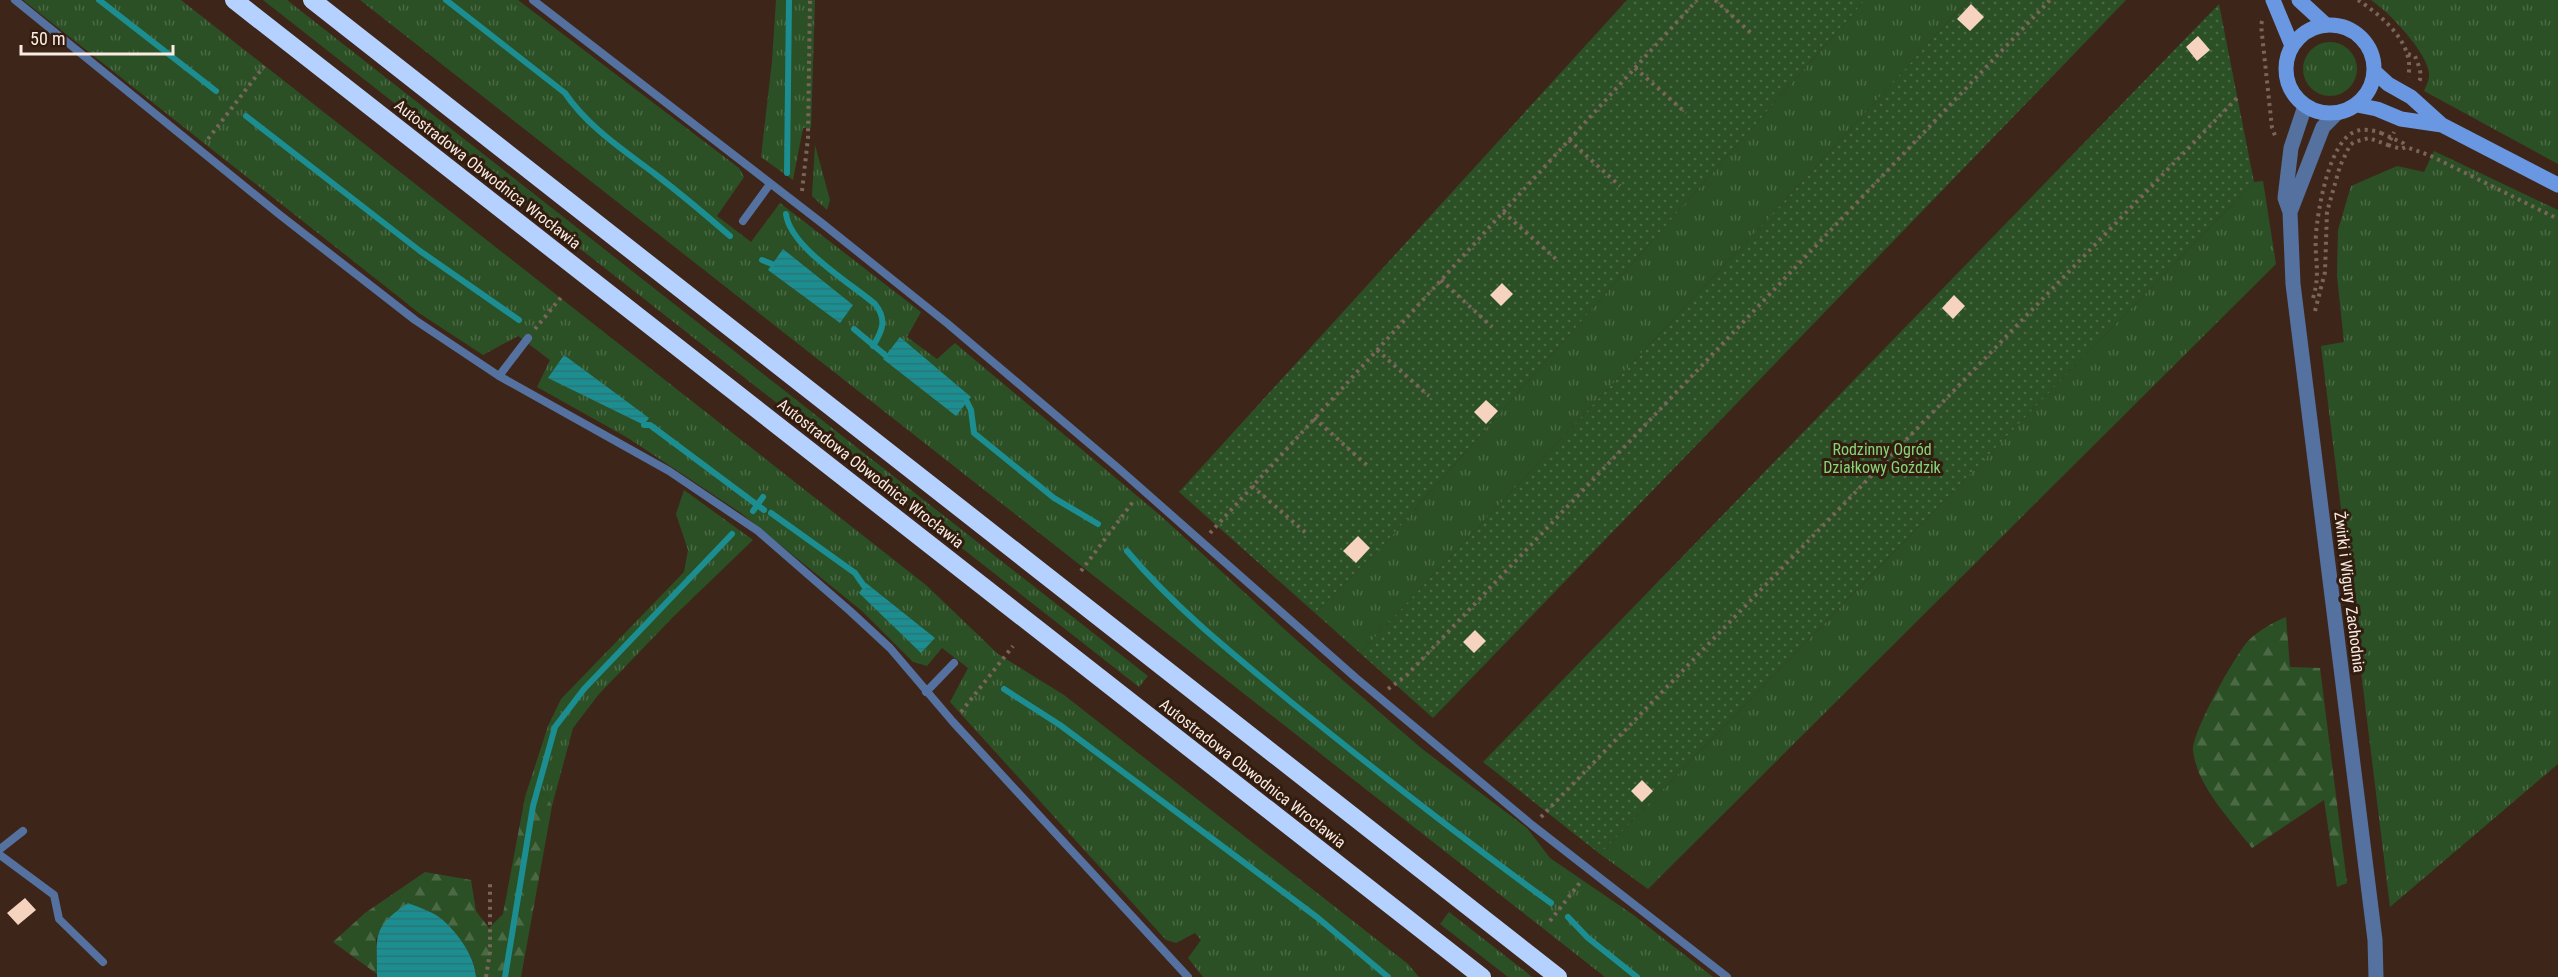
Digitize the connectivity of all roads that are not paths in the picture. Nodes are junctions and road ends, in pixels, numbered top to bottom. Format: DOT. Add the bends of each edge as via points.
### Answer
graph roads {
  1 [pos="15,0"];
  2 [pos="234,0"];
  3 [pos="312,0"];
  4 [pos="533,0"];
  5 [pos="2273,0"];
  6 [pos="2299,0"];
  7 [pos="2325,24"];
  8 [pos="2292,46"];
  9 [pos="2375,72"];
  10 [pos="2358,105"];
  11 [pos="2305,106"];
  12 [pos="2337,113"];
  13 [pos="2442,125"];
  14 [pos="770,184"];
  15 [pos="2558,185"];
  16 [pos="2290,212"];
  17 [pos="743,221"];
  18 [pos="528,338"];
  19 [pos="499,375"];
  20 [pos="954,663"];
  21 [pos="926,692"];
  22 [pos="23,831"];
  23 [pos="0,849"];
  24 [pos="0,855"];
  25 [pos="103,962"];
  26 [pos="1188,977"];
  27 [pos="1482,977"];
  28 [pos="1558,977"];
  29 [pos="1727,977"];
  30 [pos="2376,977"];
  1 -- 19 [label="lane" via="415,320"];
  2 -- 27 [label="highway, Autostradowa Obwodnica Wrocławia"];
  3 -- 28 [label="highway, Autostradowa Obwodnica Wrocławia"];
  4 -- 14 [label="lane"];
  5 -- 8 [label="street"];
  6 -- 7 [label="street"];
  7 -- 8 [label="street" via="2312,28"];
  7 -- 9 [label="street" via="2350,29 2361,36 2372,53"];
  8 -- 11 [label="street" via="2286,72 2295,97"];
  9 -- 10 [label="street" via="2373,84"];
  9 -- 13 [label="street" via="2412,97"];
  10 -- 12 [label="street"];
  10 -- 13 [label="street"];
  11 -- 12 [label="street"];
  11 -- 16 [label="street, Żwirki i Wigury Zachodnia" via="2291,148 2285,198"];
  12 -- 16 [label="street" via="2322,127"];
  13 -- 15 [label="street"];
  14 -- 17 [label="lane"];
  14 -- 29 [label="lane" via="948,324 1356,678 1532,825"];
  16 -- 30 [label="street, Żwirki i Wigury Zachodnia" via="2291,258 2375,940"];
  18 -- 19 [label="lane"];
  19 -- 21 [label="lane" via="669,471 758,531 890,648"];
  20 -- 21 [label="lane"];
  21 -- 26 [label="lane"];
  22 -- 23 [label="lane"];
  24 -- 25 [label="lane" via="54,895 59,919"];
}
